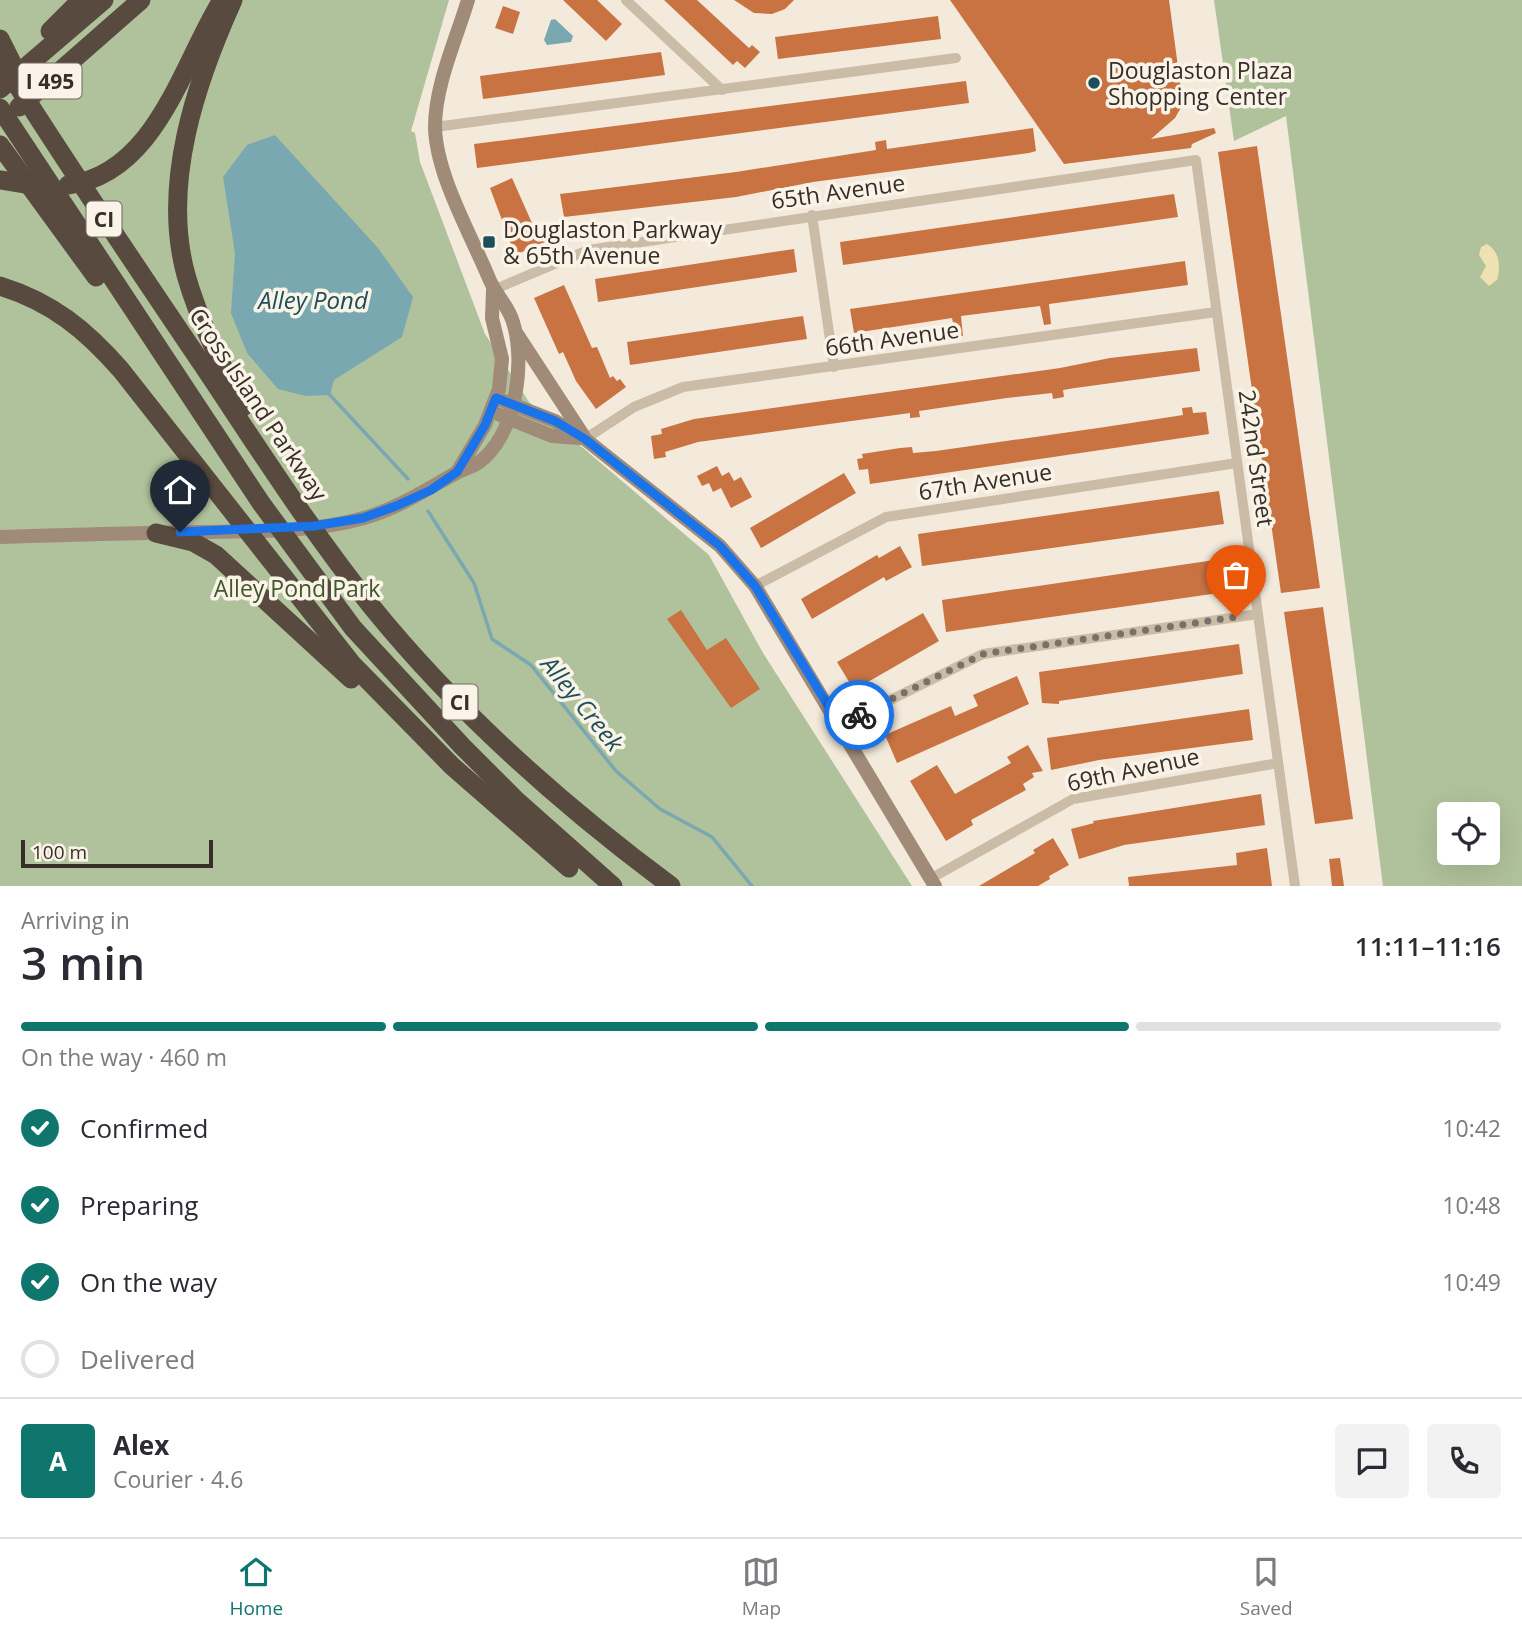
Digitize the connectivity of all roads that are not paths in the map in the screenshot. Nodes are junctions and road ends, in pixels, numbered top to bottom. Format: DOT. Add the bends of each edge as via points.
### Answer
graph roads {
  1 [pos="104,0"];
  2 [pos="141,0"];
  3 [pos="222,0"];
  4 [pos="233,0"];
  5 [pos="468,0"];
  6 [pos="626,0"];
  7 [pos="81,7"];
  8 [pos="0,38"];
  9 [pos="0,58"];
  10 [pos="956,58"];
  11 [pos="0,79"];
  12 [pos="0,89"];
  13 [pos="722,90"];
  14 [pos="0,108"];
  15 [pos="0,124"];
  16 [pos="435,127"];
  17 [pos="49,137"];
  18 [pos="0,145"];
  19 [pos="1196,160"];
  20 [pos="0,180"];
  21 [pos="812,215"];
  22 [pos="0,286"];
  23 [pos="493,290"];
  24 [pos="1216,312"];
  25 [pos="516,333"];
  26 [pos="834,367"];
  27 [pos="493,405"];
  28 [pos="511,413"];
  29 [pos="585,439"];
  30 [pos="1237,463"];
  31 [pos="457,472"];
  32 [pos="283,486"];
  33 [pos="261,503"];
  34 [pos="156,533"];
  35 [pos="0,537"];
  36 [pos="755,586"];
  37 [pos="1258,614"];
  38 [pos="840,725"];
  39 [pos="1278,763"];
  40 [pos="569,869"];
  41 [pos="933,882"];
  42 [pos="593,886"];
  43 [pos="613,886"];
  44 [pos="671,886"];
  45 [pos="1295,886"];
  1 -- 7 [label="highway, I 495"];
  2 -- 15 [label="highway, I 495"];
  3 -- 20 [label="highway" via="160,117 126,158 77,184 49,187"];
  4 -- 32 [label="highway" via="204,70 187,136 180,242 195,305"];
  5 -- 16 [label="main road" via="439,94"];
  6 -- 13 [label="street"];
  7 -- 11 [label="highway"];
  7 -- 12 [label="highway, I 495"];
  8 -- 17 [label="highway"];
  9 -- 17 [label="highway, Cross Island Parkway / CI"];
  10 -- 13 [label="street"];
  13 -- 16 [label="street"];
  14 -- 33 [label="highway, CI"];
  16 -- 23 [label="main road" via="440,160"];
  17 -- 32 [label="highway, Cross Island Parkway / CI"];
  18 -- 33 [label="highway"];
  19 -- 21 [label="street, 65th Avenue"];
  19 -- 24 [label="street, 242nd Street"];
  21 -- 23 [label="street, 65th Avenue" via="588,250"];
  21 -- 26 [label="street"];
  22 -- 40 [label="highway" via="30,295 64,314 93,338 353,665 452,765"];
  23 -- 25 [label="main road" via="510,311"];
  23 -- 27 [label="main road" via="492,318 502,359"];
  24 -- 26 [label="street, 66th Avenue"];
  24 -- 30 [label="street, 242nd Street"];
  25 -- 28 [label="main road" via="518,362"];
  25 -- 29 [label="main road"];
  26 -- 29 [label="street, 66th Avenue" via="683,387 634,407"];
  27 -- 28 [label="main road"];
  27 -- 31 [label="main road"];
  28 -- 29 [label="main road" via="552,436"];
  28 -- 31 [label="main road" via="494,446 478,463"];
  29 -- 36 [label="main road" via="720,546"];
  30 -- 36 [label="street, 67th Avenue" via="886,517"];
  30 -- 37 [label="street, 242nd Street"];
  31 -- 34 [label="main road" via="431,490 363,518"];
  32 -- 44 [label="highway, Cross Island Parkway / CI" via="373,608 432,674 539,779"];
  33 -- 43 [label="highway, CI" via="352,628 405,688 515,799"];
  34 -- 35 [label="main road"];
  34 -- 40 [label="highway" via="193,542 216,555 449,768"];
  36 -- 38 [label="main road"];
  37 -- 38 [label="street" via="983,654"];
  37 -- 39 [label="street, 242nd Street"];
  38 -- 41 [label="main road"];
  39 -- 41 [label="street, 69th Avenue" via="1073,799"];
  39 -- 45 [label="street, 242nd Street"];
  40 -- 42 [label="highway"];
}
